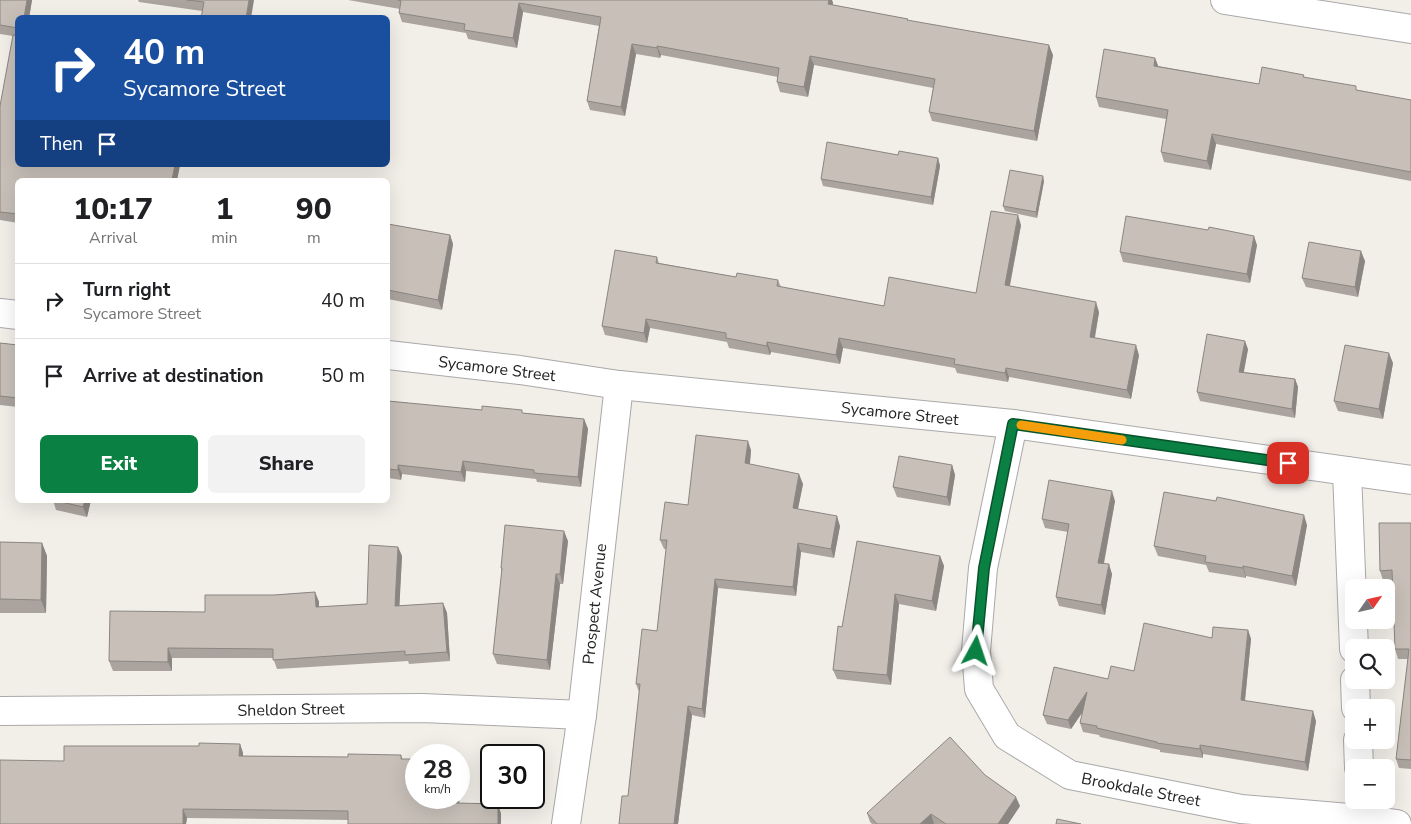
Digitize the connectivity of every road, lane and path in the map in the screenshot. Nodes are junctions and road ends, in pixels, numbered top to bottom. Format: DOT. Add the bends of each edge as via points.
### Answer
graph roads {
  1 [pos="1225,0"];
  2 [pos="1411,29"];
  3 [pos="0,313"];
  4 [pos="15,315"];
  5 [pos="390,355"];
  6 [pos="618,385"];
  7 [pos="1013,424"];
  8 [pos="1347,471"];
  9 [pos="1411,480"];
  10 [pos="1354,639"];
  11 [pos="0,712"];
  12 [pos="582,715"];
  13 [pos="1361,814"];
  14 [pos="566,824"];
  15 [pos="1397,824"];
  1 -- 2 [label="street"];
  3 -- 4 [label="street"];
  5 -- 6 [label="street, Sycamore Street"];
  6 -- 7 [label="street, Sycamore Street"];
  6 -- 12 [label="street, Prospect Avenue"];
  7 -- 8 [label="street, Sycamore Street"];
  7 -- 13 [label="street, Brookdale Street" via="984,568 976,651 979,689 1007,736 1070,775 1241,809"];
  8 -- 9 [label="street, Sycamore Street"];
  8 -- 10 [label="street"];
  11 -- 12 [label="street, Sheldon Street" via="422,708"];
  12 -- 14 [label="street, Prospect Avenue"];
  13 -- 15 [label="street, Brookdale Street"];
}
